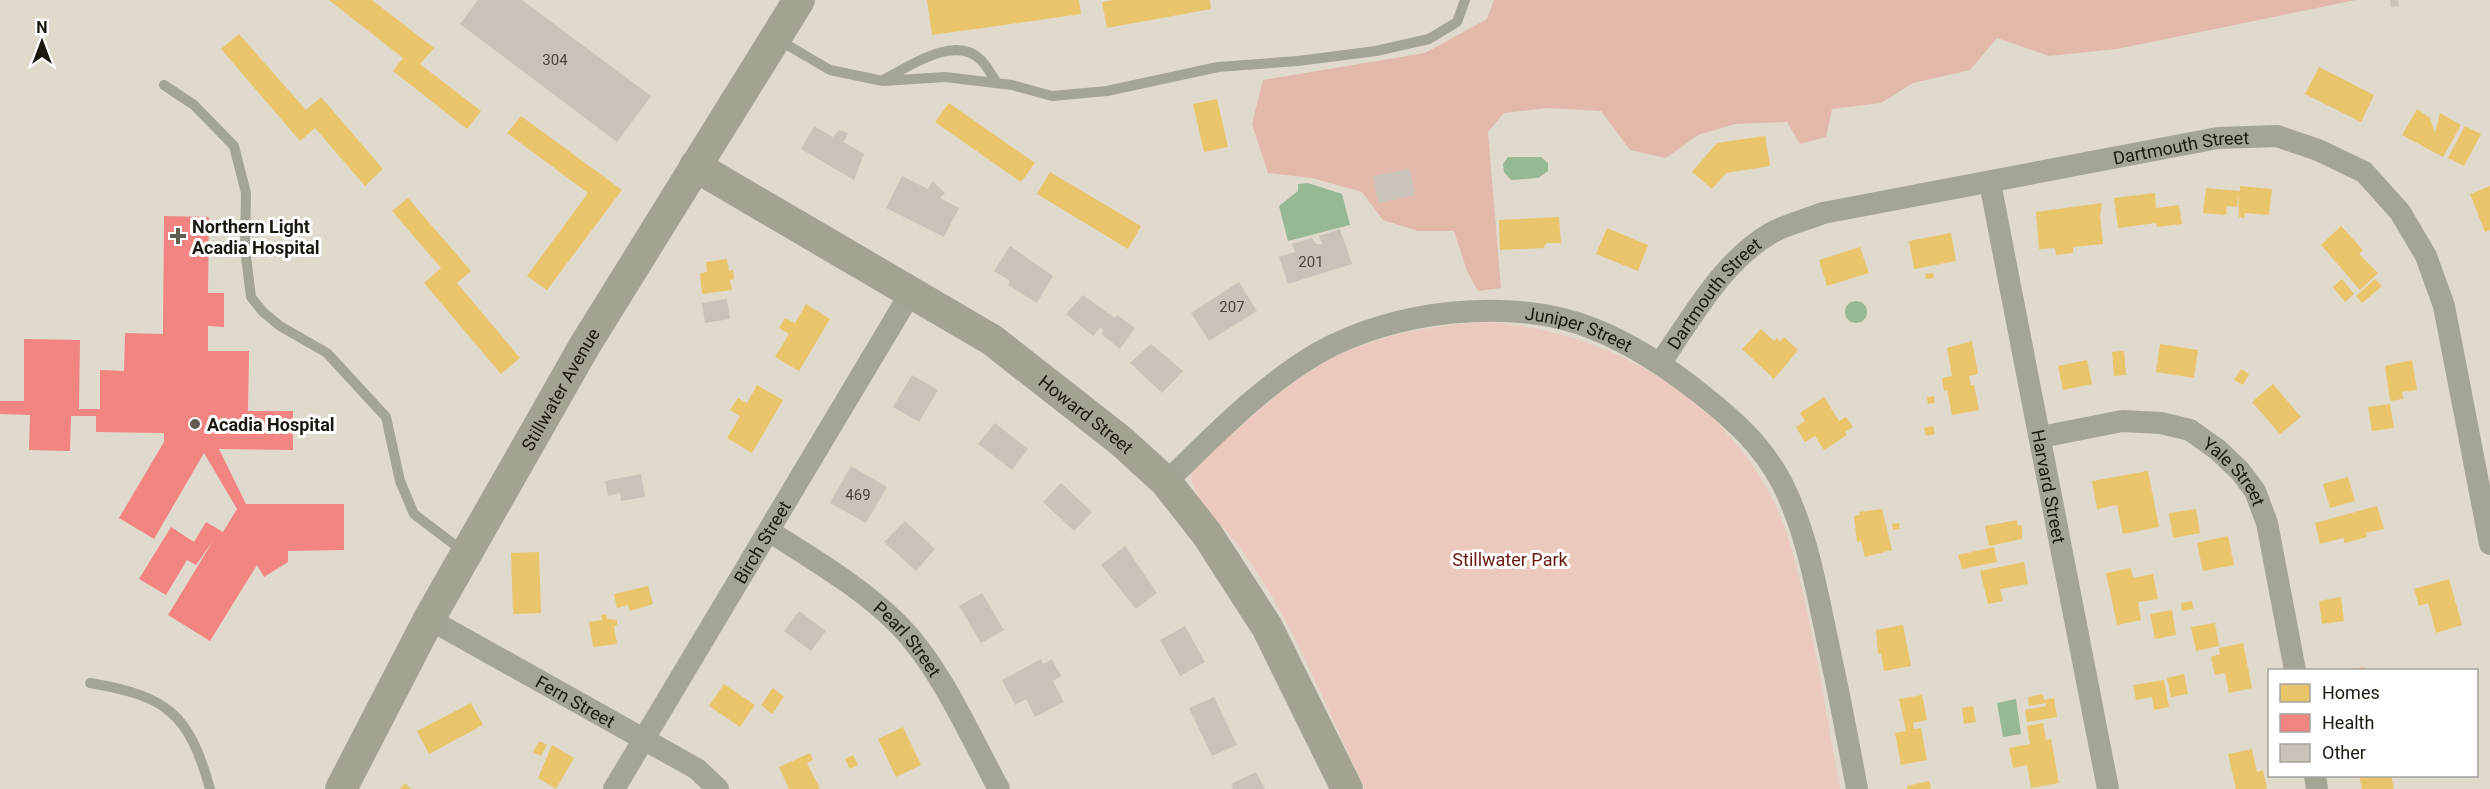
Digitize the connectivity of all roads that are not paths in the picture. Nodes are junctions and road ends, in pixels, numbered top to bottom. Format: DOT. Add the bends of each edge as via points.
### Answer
graph roads {
  1 [pos="799,0"];
  2 [pos="1465,0"];
  3 [pos="777,38"];
  4 [pos="883,81"];
  5 [pos="997,83"];
  6 [pos="164,85"];
  7 [pos="695,166"];
  8 [pos="1990,183"];
  9 [pos="910,294"];
  10 [pos="1661,362"];
  11 [pos="2041,437"];
  12 [pos="1166,482"];
  13 [pos="769,531"];
  14 [pos="2490,544"];
  15 [pos="466,554"];
  16 [pos="429,620"];
  17 [pos="2295,669"];
  18 [pos="90,683"];
  19 [pos="643,739"];
  20 [pos="210,789"];
  21 [pos="341,789"];
  22 [pos="614,789"];
  23 [pos="718,789"];
  24 [pos="999,789"];
  25 [pos="1347,789"];
  26 [pos="1857,789"];
  27 [pos="2108,789"];
  1 -- 3 [label="street, Stillwater Avenue"];
  2 -- 5 [label="lane" via="1457,22 1429,39 1377,51 1218,67 1107,91 1052,96"];
  3 -- 4 [label="lane" via="830,70"];
  3 -- 7 [label="street, Stillwater Avenue"];
  4 -- 5 [label="lane" via="945,77"];
  4 -- 5 [label="lane" via="931,54 962,50 981,59"];
  6 -- 15 [label="lane" via="194,105 234,147 246,193 245,249 251,297 280,326 327,353 386,417 400,481 414,514"];
  7 -- 9 [label="street, Howard Street"];
  7 -- 15 [label="street, Stillwater Avenue" via="585,345"];
  8 -- 10 [label="street, Dartmouth Street" via="1823,213 1773,232 1745,252 1720,278"];
  8 -- 11 [label="street, Harvard Street"];
  8 -- 14 [label="street, Dartmouth Street" via="2218,138 2277,136 2364,172 2400,212 2426,256 2444,306"];
  9 -- 12 [label="street, Howard Street" via="992,340 1121,441"];
  9 -- 13 [label="street, Birch Street"];
  10 -- 12 [label="street, Juniper Street" via="1593,328 1559,318 1499,310 1416,318 1364,332 1319,352 1268,385"];
  10 -- 26 [label="street, Juniper Street" via="1759,444 1782,483 1800,525 1817,589"];
  11 -- 17 [label="street, Yale Street" via="2122,421 2161,423 2190,430 2218,450 2255,491 2267,523"];
  11 -- 27 [label="street, Harvard Street"];
  12 -- 25 [label="street, Howard Street" via="1207,534 1267,627"];
  13 -- 19 [label="street, Birch Street"];
  13 -- 24 [label="street, Pearl Street" via="855,586 900,626 938,677"];
  15 -- 16 [label="street, Stillwater Avenue"];
  16 -- 19 [label="street, Fern Street"];
  16 -- 21 [label="street, Stillwater Avenue"];
  18 -- 20 [label="lane" via="127,689 158,701 185,726"];
  19 -- 22 [label="street, Birch Street"];
  19 -- 23 [label="street, Fern Street" via="697,769"];
}
